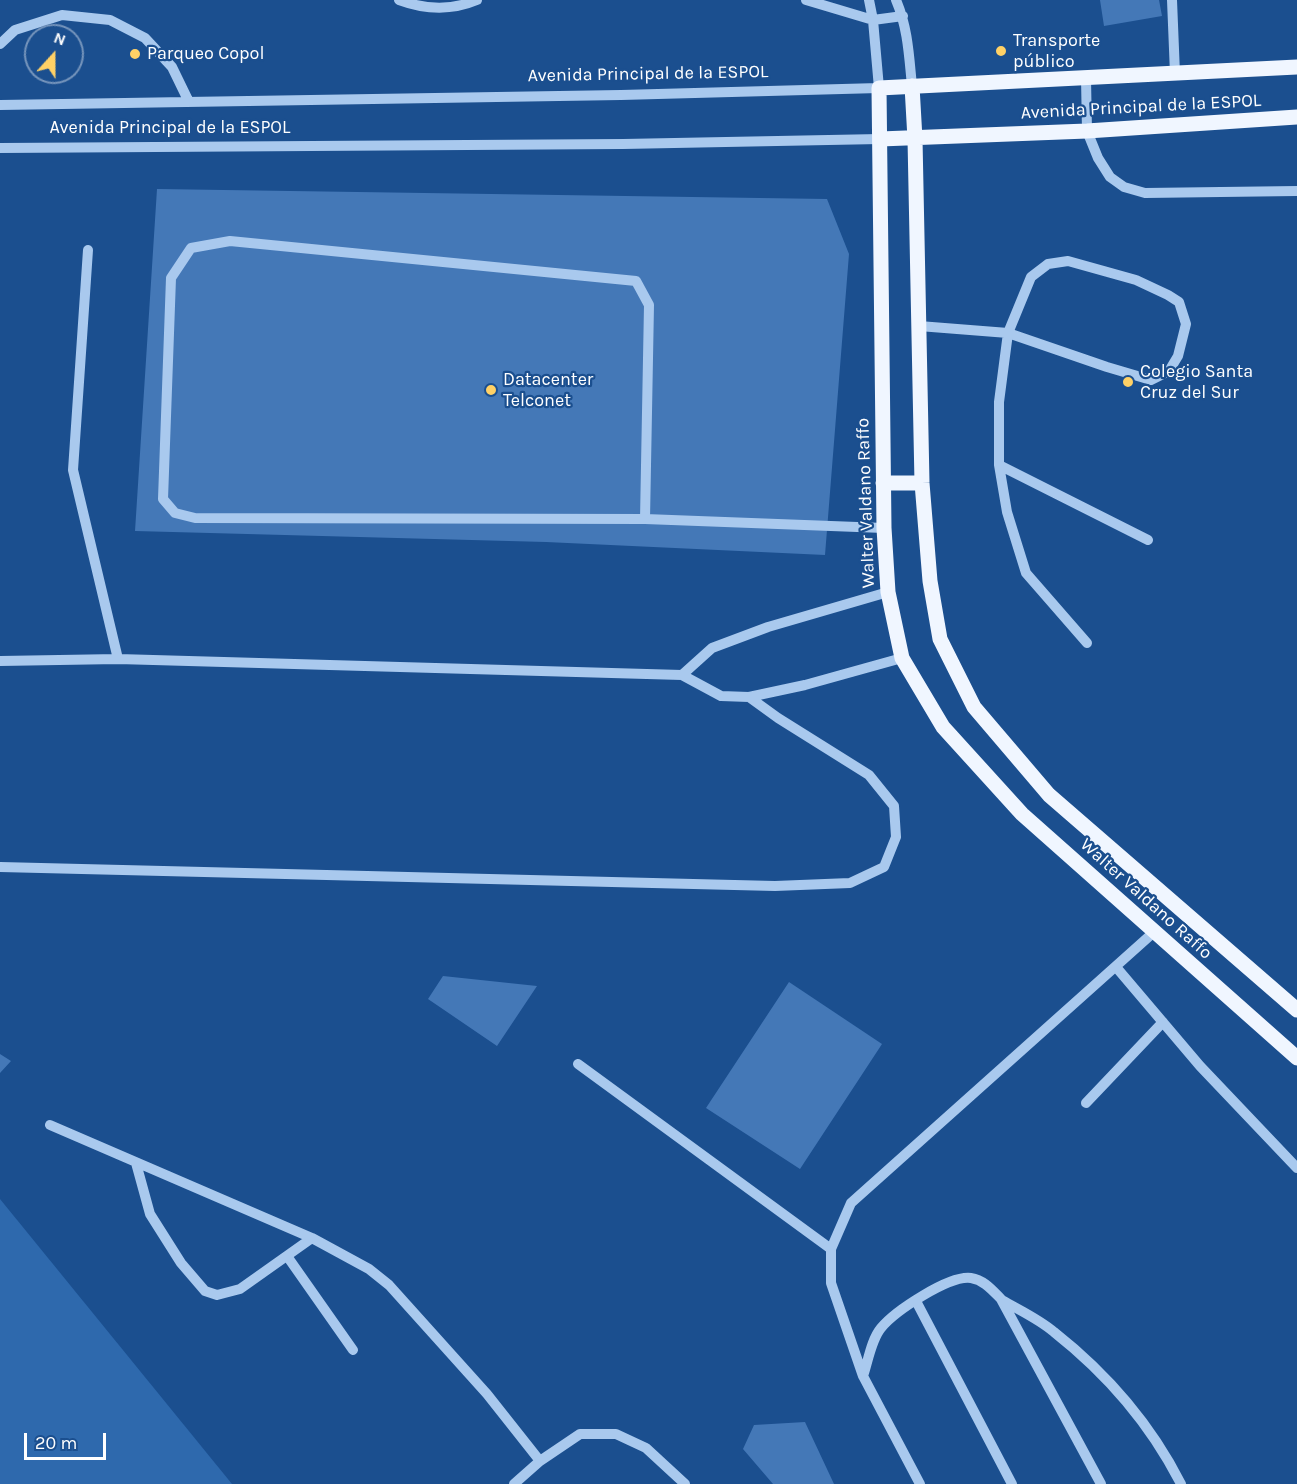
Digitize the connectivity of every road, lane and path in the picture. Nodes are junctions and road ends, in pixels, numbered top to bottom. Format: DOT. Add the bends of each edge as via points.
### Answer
graph roads {
  1 [pos="399,0"];
  2 [pos="477,0"];
  3 [pos="806,0"];
  4 [pos="869,0"];
  5 [pos="896,0"];
  6 [pos="1172,0"];
  7 [pos="903,16"];
  8 [pos="873,20"];
  9 [pos="0,44"];
  10 [pos="1297,67"];
  11 [pos="1175,74"];
  12 [pos="1086,78"];
  13 [pos="912,86"];
  14 [pos="879,88"];
  15 [pos="189,102"];
  16 [pos="0,105"];
  17 [pos="1297,117"];
  18 [pos="1087,131"];
  19 [pos="880,139"];
  20 [pos="915,139"];
  21 [pos="0,148"];
  22 [pos="1297,192"];
  23 [pos="88,250"];
  24 [pos="919,326"];
  25 [pos="1008,333"];
  26 [pos="999,465"];
  27 [pos="883,483"];
  28 [pos="922,483"];
  29 [pos="645,519"];
  30 [pos="884,528"];
  31 [pos="1148,540"];
  32 [pos="888,592"];
  33 [pos="1087,643"];
  34 [pos="903,658"];
  35 [pos="118,659"];
  36 [pos="0,661"];
  37 [pos="682,675"];
  38 [pos="749,697"];
  39 [pos="0,867"];
  40 [pos="1154,933"];
  41 [pos="1116,967"];
  42 [pos="1297,1010"];
  43 [pos="1163,1022"];
  44 [pos="1297,1058"];
  45 [pos="578,1064"];
  46 [pos="1086,1103"];
  47 [pos="50,1125"];
  48 [pos="136,1163"];
  49 [pos="1297,1168"];
  50 [pos="312,1238"];
  51 [pos="831,1249"];
  52 [pos="287,1256"];
  53 [pos="1001,1299"];
  54 [pos="916,1301"];
  55 [pos="352,1350"];
  56 [pos="863,1376"];
  57 [pos="540,1461"];
  58 [pos="514,1484"];
  59 [pos="685,1484"];
  60 [pos="920,1484"];
  61 [pos="1012,1484"];
  62 [pos="1101,1484"];
  63 [pos="1181,1484"];
  1 -- 2 [label="street" via="434,9 460,7"];
  3 -- 8 [label="street"];
  4 -- 8 [label="street"];
  5 -- 7 [label="street"];
  6 -- 11 [label="street"];
  7 -- 8 [label="street"];
  7 -- 13 [label="street"];
  8 -- 14 [label="street"];
  9 -- 15 [label="street" via="15,30 62,15 110,20 152,45 172,66"];
  10 -- 11 [label="main road, Avenida Principal de la ESPOL"];
  11 -- 12 [label="main road, Avenida Principal de la ESPOL"];
  12 -- 13 [label="main road, Avenida Principal de la ESPOL"];
  12 -- 18 [label="street"];
  13 -- 14 [label="main road, Avenida Principal de la ESPOL"];
  13 -- 20 [label="main road, Walter Valdano Raffo"];
  14 -- 15 [label="street, Avenida Principal de la ESPOL"];
  14 -- 19 [label="main road, Walter Valdano Raffo"];
  15 -- 16 [label="street, Avenida Principal de la ESPOL"];
  17 -- 18 [label="main road, Avenida Principal de la ESPOL"];
  18 -- 20 [label="main road, Avenida Principal de la ESPOL"];
  18 -- 22 [label="street" via="1110,177 1124,187 1144,193"];
  19 -- 20 [label="main road, Avenida Principal de la ESPOL"];
  19 -- 21 [label="street, Avenida Principal de la ESPOL" via="612,145"];
  19 -- 27 [label="main road, Walter Valdano Raffo"];
  20 -- 24 [label="main road, Walter Valdano Raffo"];
  23 -- 35 [label="street" via="73,470"];
  24 -- 25 [label="street"];
  24 -- 28 [label="main road, Walter Valdano Raffo"];
  25 -- 25 [label="street" via="1031,277 1048,264 1068,261 1136,280 1168,295 1179,302 1186,324 1178,356 1169,371 1151,380"];
  25 -- 26 [label="street" via="999,402"];
  26 -- 31 [label="street"];
  26 -- 33 [label="street" via="1007,512 1026,573"];
  27 -- 28 [label="main road"];
  27 -- 30 [label="main road, Walter Valdano Raffo"];
  28 -- 42 [label="main road, Walter Valdano Raffo" via="930,581 940,639 975,707 1049,795"];
  29 -- 29 [label="street" via="195,518 175,513 163,499 171,278 191,248 230,241 636,281 649,305"];
  29 -- 30 [label="street"];
  30 -- 32 [label="main road, Walter Valdano Raffo"];
  32 -- 34 [label="main road, Walter Valdano Raffo"];
  32 -- 37 [label="street" via="768,627 712,648"];
  34 -- 38 [label="street"];
  34 -- 40 [label="main road, Walter Valdano Raffo" via="943,727 990,779 1022,814"];
  35 -- 36 [label="street"];
  35 -- 37 [label="street"];
  37 -- 38 [label="street" via="721,696"];
  38 -- 39 [label="street" via="869,775 894,806 896,837 884,867 850,883 775,885"];
  40 -- 41 [label="street"];
  40 -- 44 [label="main road, Walter Valdano Raffo"];
  41 -- 43 [label="street"];
  41 -- 51 [label="street" via="851,1203"];
  43 -- 46 [label="street"];
  43 -- 49 [label="street"];
  45 -- 51 [label="street"];
  47 -- 48 [label="street"];
  48 -- 50 [label="street"];
  48 -- 52 [label="street" via="150,1214 181,1263 205,1291 217,1295 240,1289"];
  50 -- 52 [label="street"];
  50 -- 57 [label="street" via="369,1269 389,1285 487,1394"];
  51 -- 56 [label="street" via="831,1283"];
  52 -- 55 [label="street"];
  53 -- 54 [label="street" via="974,1278 960,1278"];
  53 -- 62 [label="street"];
  53 -- 63 [label="street" via="1053,1330 1109,1381 1165,1452"];
  54 -- 56 [label="street" via="879,1330"];
  54 -- 61 [label="street"];
  56 -- 60 [label="street"];
  57 -- 58 [label="street"];
  57 -- 59 [label="street" via="580,1434 616,1434 646,1448"];
}
